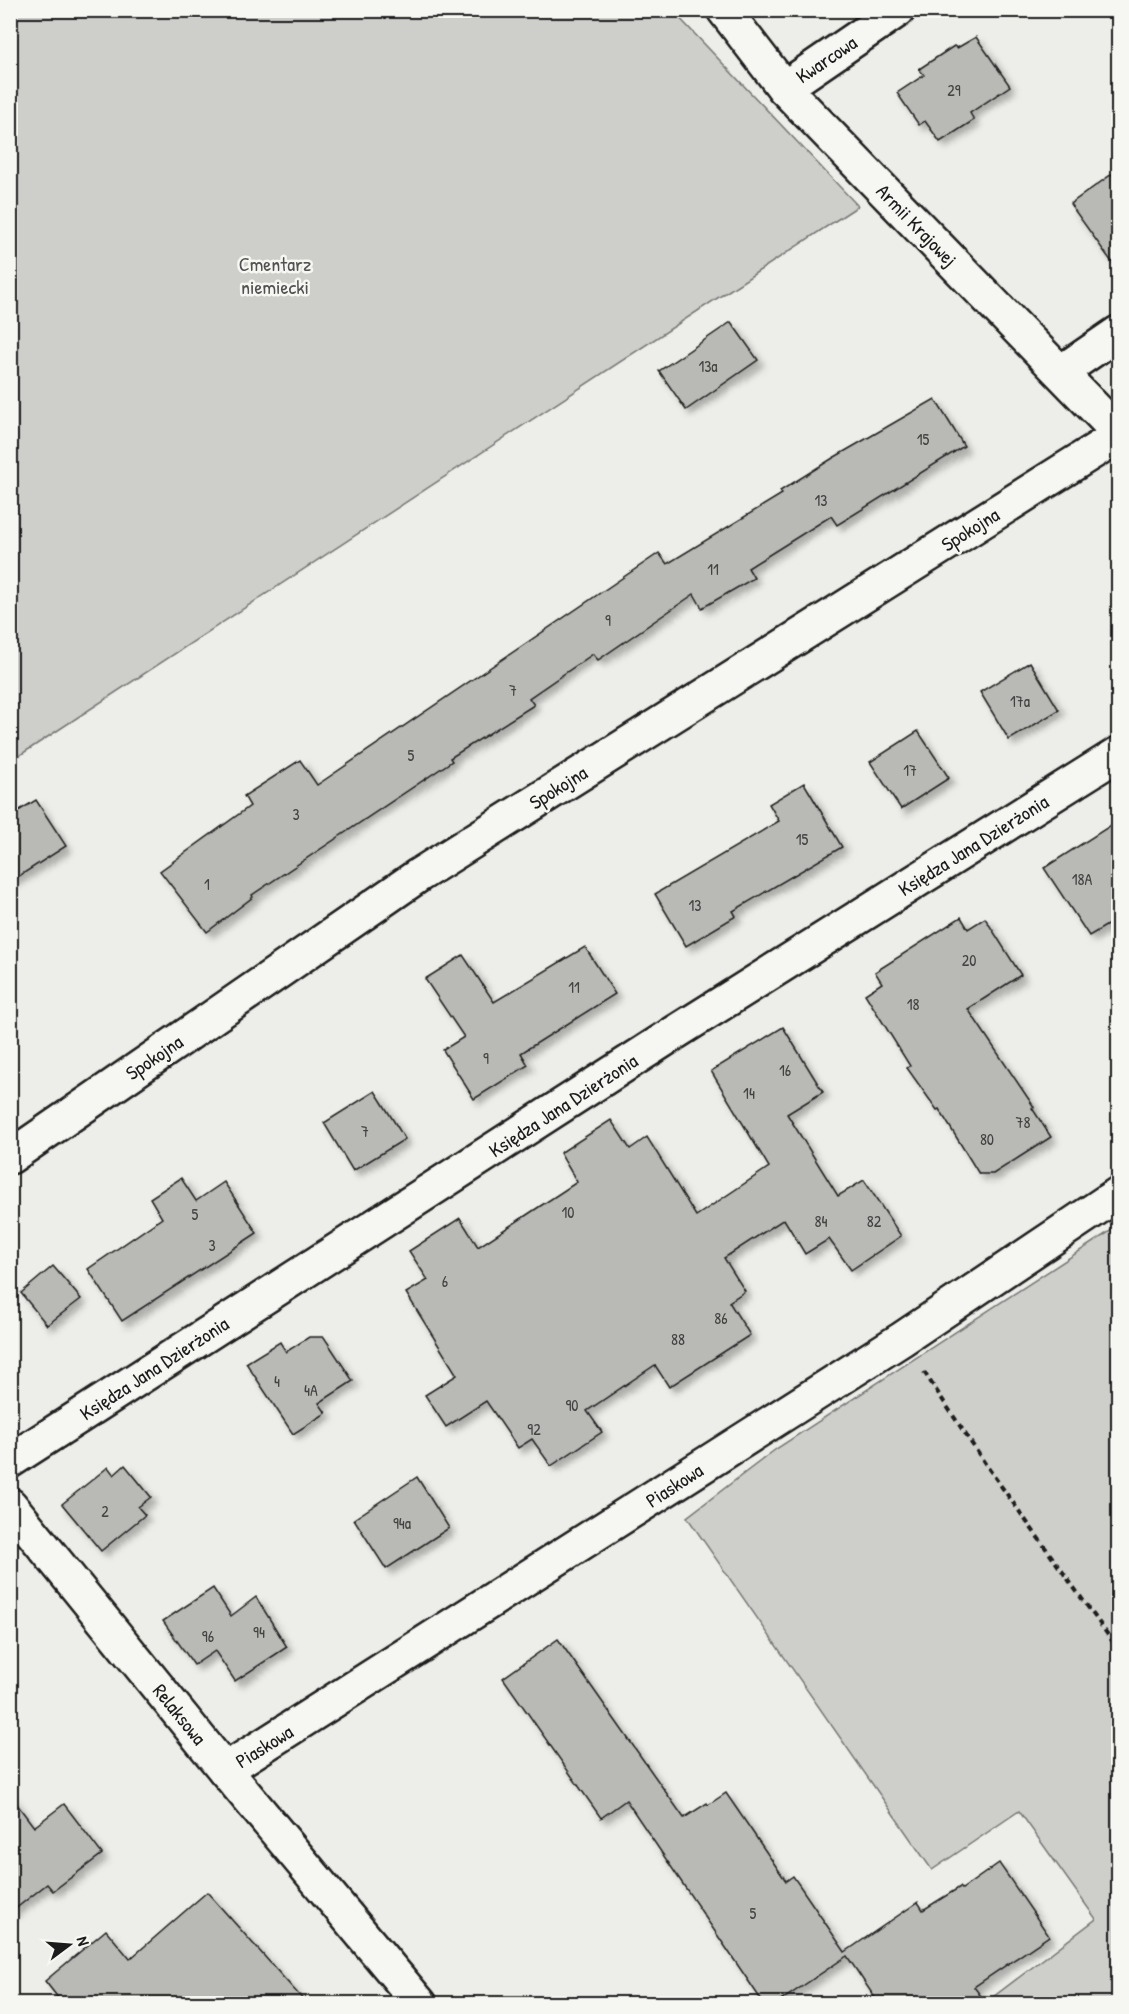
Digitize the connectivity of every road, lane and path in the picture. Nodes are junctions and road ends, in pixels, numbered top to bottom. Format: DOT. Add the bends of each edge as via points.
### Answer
graph roads {
  1 [pos="724,10"];
  2 [pos="898,10"];
  3 [pos="784,88"];
  4 [pos="1119,333"];
  5 [pos="1060,372"];
  6 [pos="1119,434"];
  7 [pos="1119,754"];
  8 [pos="10,1157"];
  9 [pos="1119,1194"];
  10 [pos="902,1339"];
  11 [pos="10,1461"];
  12 [pos="10,1505"];
  13 [pos="1119,1649"];
  14 [pos="225,1770"];
  15 [pos="420,2004"];
  1 -- 3 [label="street, Armii Krajowej"];
  2 -- 3 [label="street, Kwarcowa"];
  3 -- 5 [label="street, Armii Krajowej"];
  4 -- 5 [label="street"];
  5 -- 6 [label="street, Armii Krajowej"];
  6 -- 8 [label="street, Spokojna" via="419,875"];
  7 -- 11 [label="street, Księdza Jana Dzierżonia" via="666,1039"];
  9 -- 10 [label="street, Piaskowa"];
  10 -- 13 [label="path" via="986,1465"];
  10 -- 14 [label="street, Piaskowa"];
  12 -- 14 [label="street, Relaksowa"];
  14 -- 15 [label="street, Relaksowa"];
}
